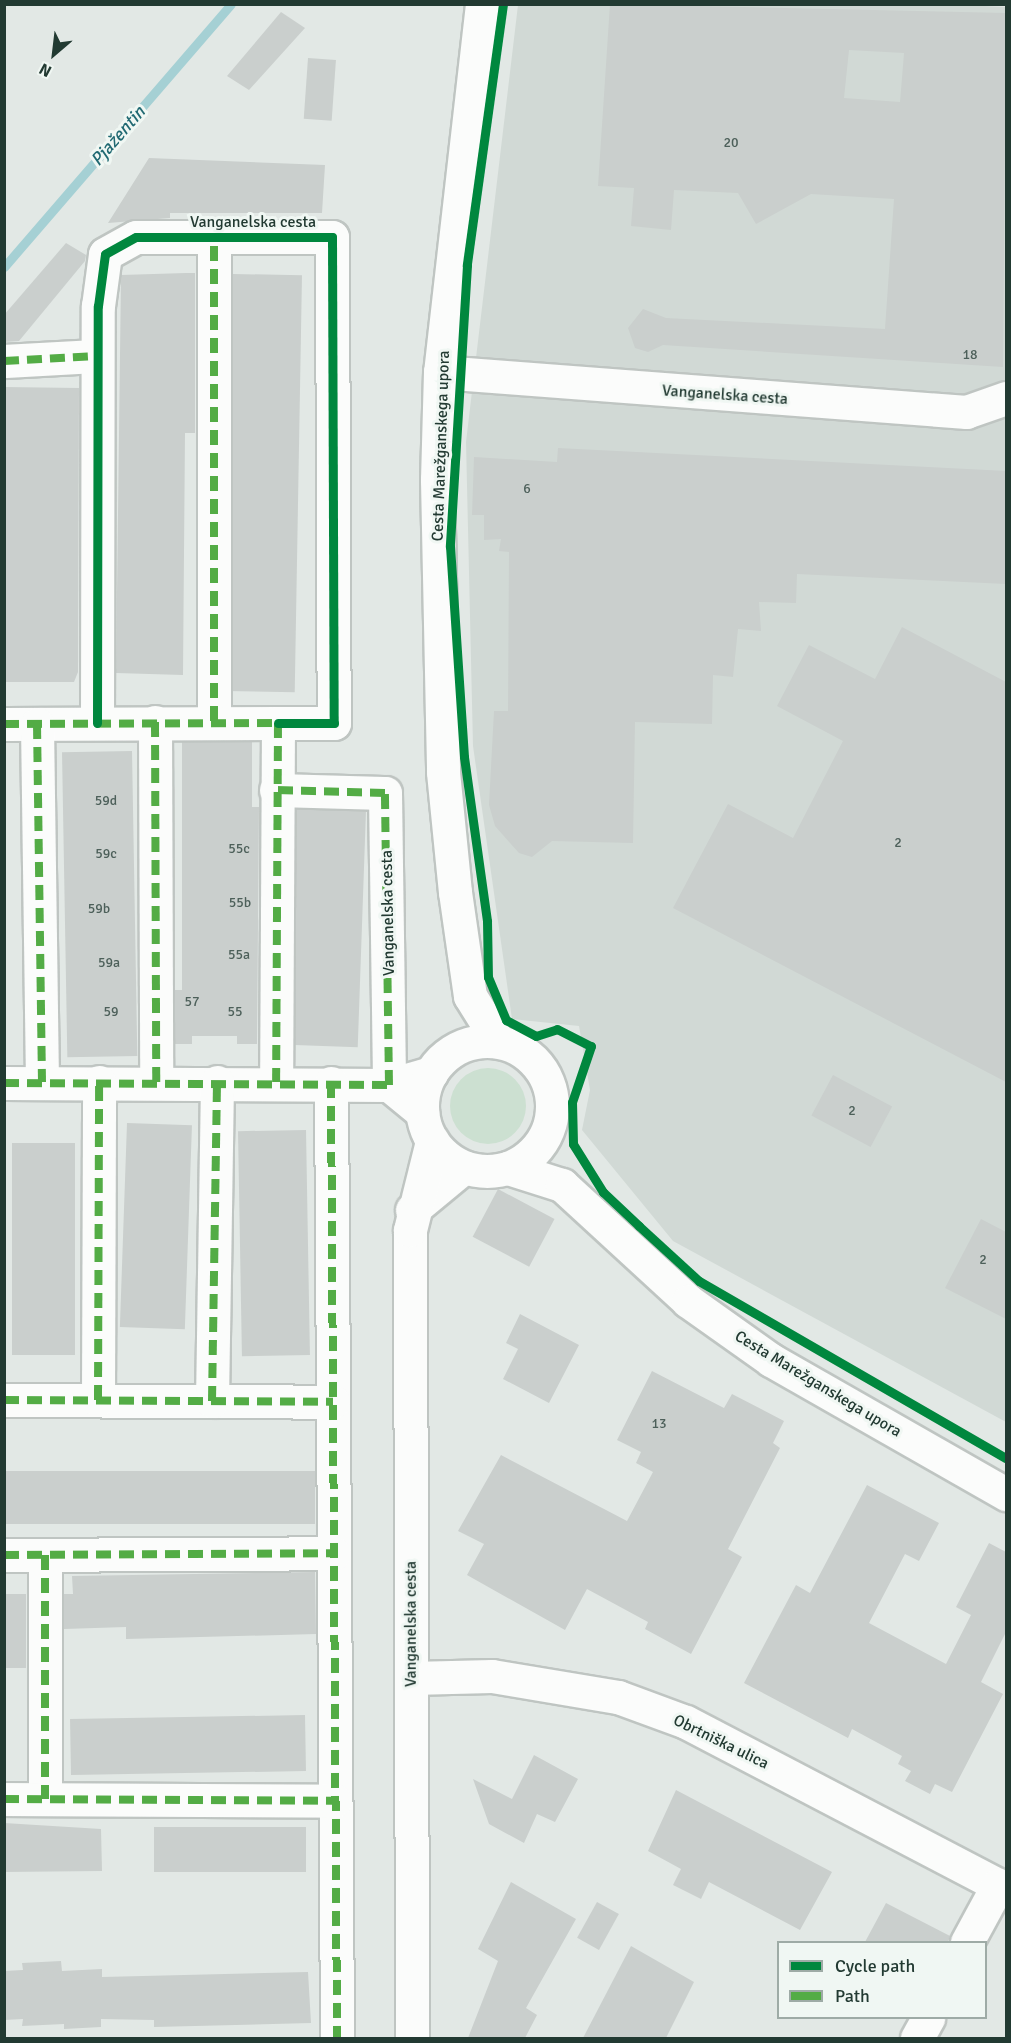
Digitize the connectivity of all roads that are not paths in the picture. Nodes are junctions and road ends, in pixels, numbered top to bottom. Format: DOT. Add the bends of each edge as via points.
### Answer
graph roads {
  1 [pos="482,4"];
  2 [pos="214,238"];
  3 [pos="98,356"];
  4 [pos="4,361"];
  5 [pos="440,372"];
  6 [pos="1006,398"];
  7 [pos="214,721"];
  8 [pos="155,722"];
  9 [pos="97,723"];
  10 [pos="278,723"];
  11 [pos="4,724"];
  12 [pos="37,724"];
  13 [pos="276,790"];
  14 [pos="470,996"];
  15 [pos="498,1041"];
  16 [pos="442,1061"];
  17 [pos="99,1082"];
  18 [pos="156,1082"];
  19 [pos="218,1082"];
  20 [pos="276,1082"];
  21 [pos="4,1083"];
  22 [pos="42,1083"];
  23 [pos="332,1083"];
  24 [pos="389,1085"];
  25 [pos="427,1127"];
  26 [pos="545,1136"];
  27 [pos="464,1167"];
  28 [pos="508,1168"];
  29 [pos="562,1185"];
  30 [pos="412,1210"];
  31 [pos="4,1400"];
  32 [pos="98,1400"];
  33 [pos="212,1401"];
  34 [pos="333,1402"];
  35 [pos="1006,1494"];
  36 [pos="334,1552"];
  37 [pos="4,1555"];
  38 [pos="45,1555"];
  39 [pos="411,1678"];
  40 [pos="4,1799"];
  41 [pos="45,1799"];
  42 [pos="335,1802"];
  43 [pos="1002,1887"];
  44 [pos="968,1941"];
  45 [pos="927,2019"];
  46 [pos="337,2038"];
  47 [pos="412,2038"];
  48 [pos="917,2038"];
  1 -- 5 [label="street, Cesta Marežganskega upora"];
  2 -- 3 [label="street, Vanganelska cesta" via="136,237 105,254 99,274"];
  2 -- 7 [label="street, Vanganelska cesta"];
  2 -- 10 [label="street, Vanganelska cesta" via="332,237 334,723"];
  3 -- 4 [label="street"];
  3 -- 9 [label="street, Vanganelska cesta"];
  5 -- 6 [label="street, Vanganelska cesta" via="966,412"];
  5 -- 14 [label="street, Cesta Marežganskega upora" via="443,772"];
  7 -- 8 [label="street, Vanganelska cesta"];
  7 -- 10 [label="street, Vanganelska cesta"];
  8 -- 9 [label="street, Vanganelska cesta"];
  8 -- 18 [label="street"];
  9 -- 12 [label="street, Vanganelska cesta"];
  10 -- 13 [label="street"];
  11 -- 12 [label="street, Vanganelska cesta"];
  12 -- 22 [label="street"];
  13 -- 20 [label="street"];
  13 -- 24 [label="street, Vanganelska cesta" via="385,793"];
  14 -- 15 [label="street, Cesta Marežganskega upora"];
  14 -- 16 [label="street, Cesta Marežganskega upora"];
  15 -- 16 [label="street"];
  15 -- 26 [label="street" via="526,1053 546,1077 553,1107"];
  16 -- 24 [label="street"];
  16 -- 25 [label="street"];
  17 -- 18 [label="street"];
  17 -- 22 [label="street"];
  17 -- 32 [label="street"];
  18 -- 19 [label="street"];
  19 -- 20 [label="street"];
  19 -- 33 [label="street"];
  20 -- 23 [label="street"];
  21 -- 22 [label="street"];
  23 -- 24 [label="street"];
  23 -- 34 [label="street"];
  24 -- 25 [label="street"];
  25 -- 27 [label="street"];
  25 -- 30 [label="street, Vanganelska cesta"];
  26 -- 28 [label="street" via="530,1156"];
  26 -- 29 [label="street, Cesta Marežganskega upora"];
  27 -- 28 [label="street"];
  27 -- 30 [label="street"];
  28 -- 29 [label="street, Cesta Marežganskega upora"];
  29 -- 35 [label="street, Cesta Marežganskega upora" via="680,1294 771,1360"];
  30 -- 39 [label="street, Vanganelska cesta"];
  31 -- 32 [label="street"];
  32 -- 33 [label="street"];
  33 -- 34 [label="street"];
  34 -- 36 [label="street"];
  36 -- 38 [label="street"];
  36 -- 42 [label="street"];
  37 -- 38 [label="street"];
  38 -- 41 [label="street"];
  39 -- 43 [label="street, Obrtniška ulica" via="492,1676 618,1697 686,1722"];
  39 -- 47 [label="street, Vanganelska cesta"];
  40 -- 41 [label="street"];
  41 -- 42 [label="street"];
  42 -- 46 [label="street"];
  43 -- 44 [label="street"];
  45 -- 48 [label="street"];
}
